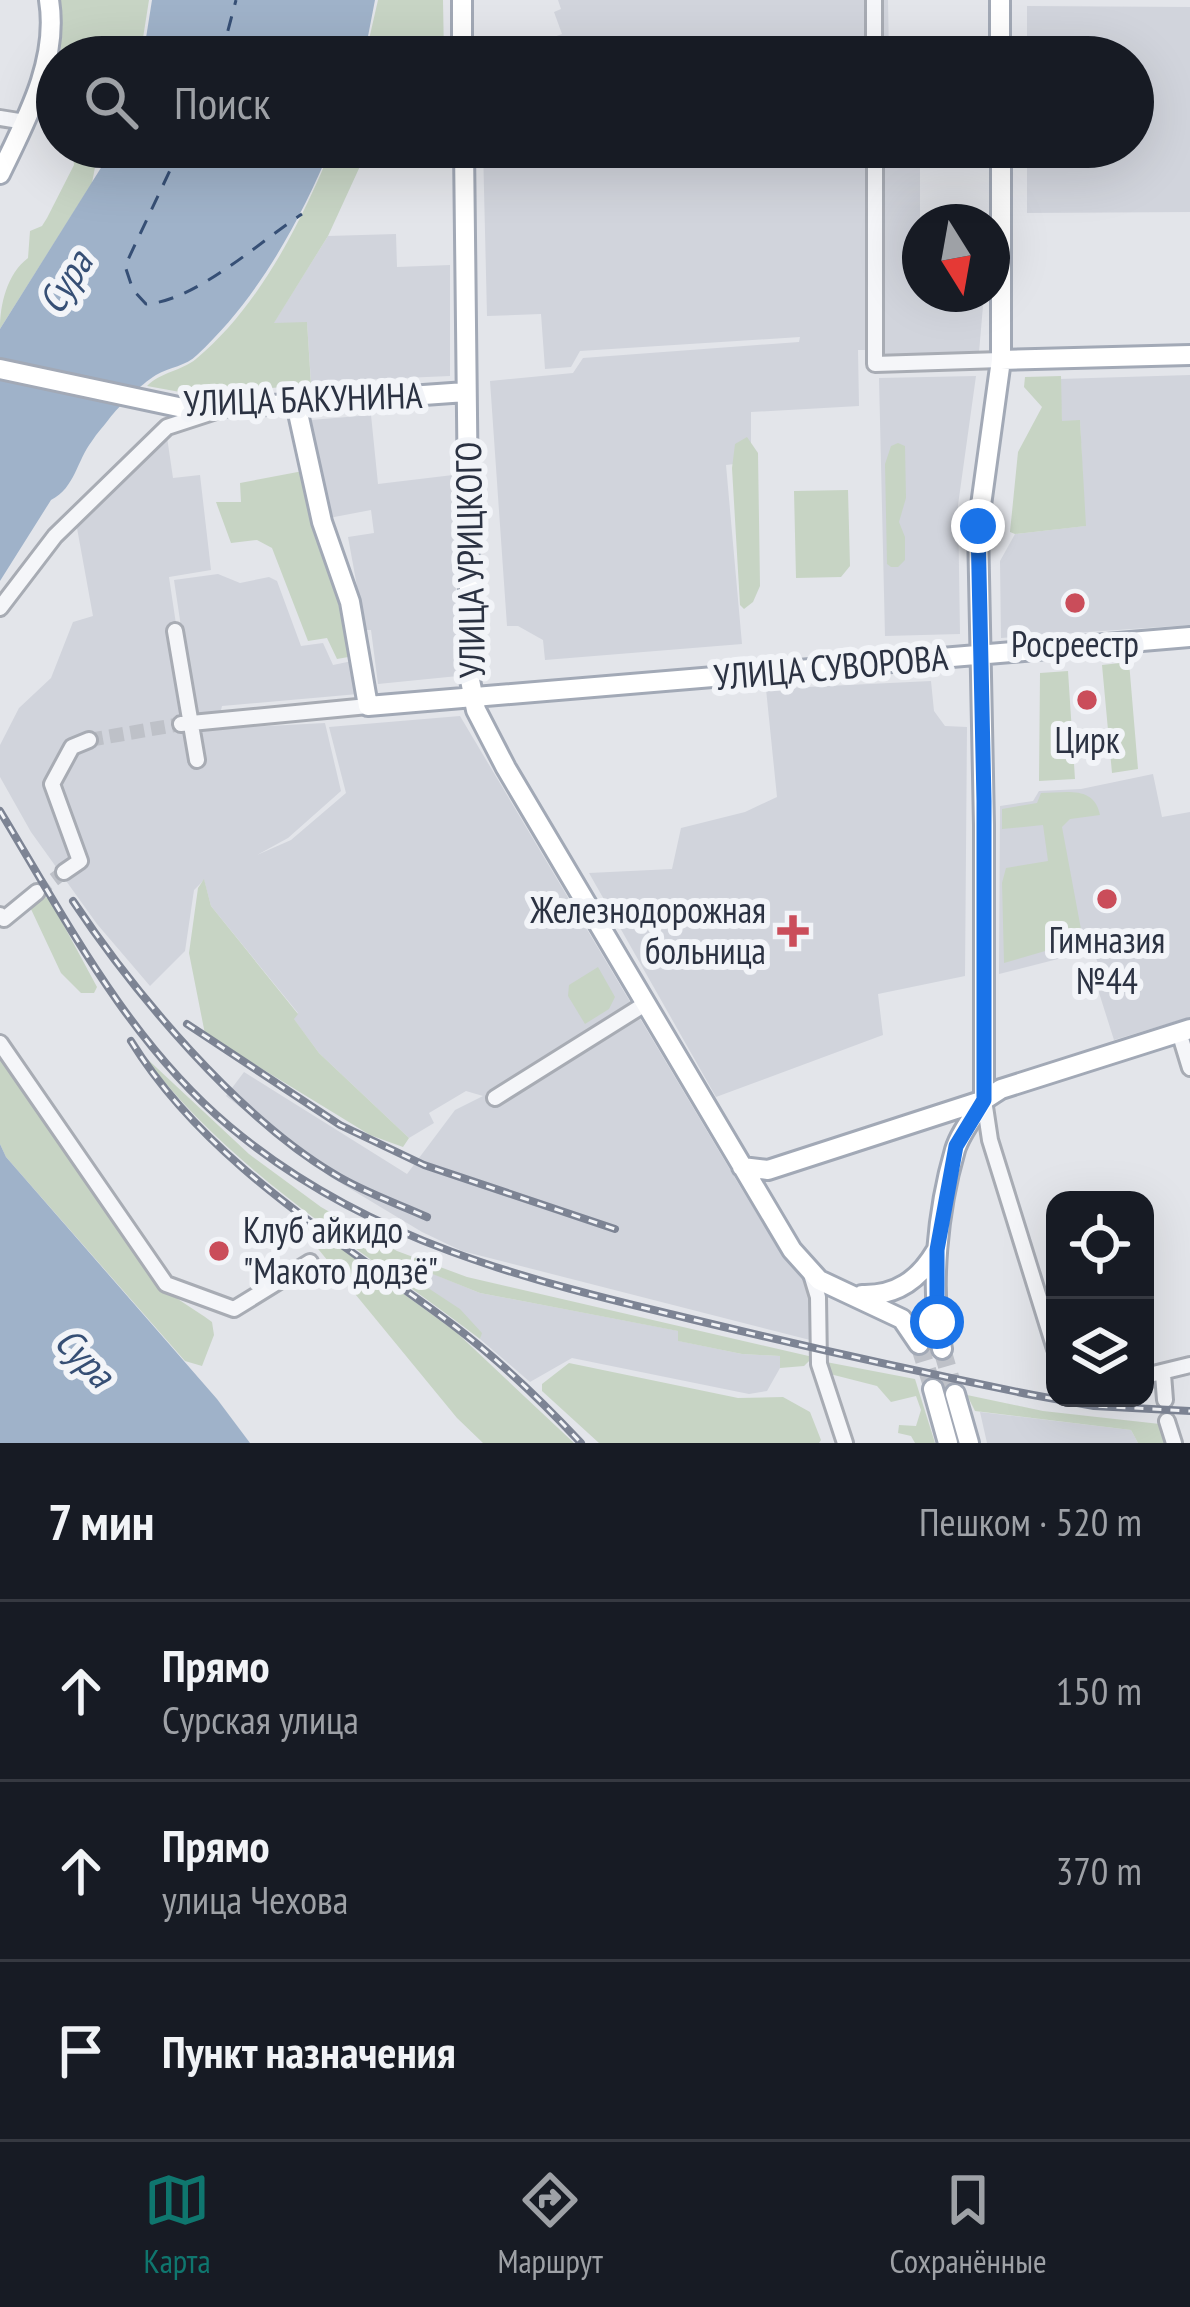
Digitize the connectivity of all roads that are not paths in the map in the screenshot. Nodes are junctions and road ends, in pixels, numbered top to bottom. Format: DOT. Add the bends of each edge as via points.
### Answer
graph roads {
  1 [pos="49,0"];
  2 [pos="462,0"];
  3 [pos="874,0"];
  4 [pos="1000,0"];
  5 [pos="51,36"];
  6 [pos="463,36"];
  7 [pos="874,36"];
  8 [pos="1000,36"];
  9 [pos="36,93"];
  10 [pos="0,118"];
  11 [pos="25,122"];
  12 [pos="464,168"];
  13 [pos="875,168"];
  14 [pos="1001,168"];
  15 [pos="0,174"];
  16 [pos="1190,356"];
  17 [pos="1001,360"];
  18 [pos="0,368"];
  19 [pos="466,392"];
  20 [pos="296,404"];
  21 [pos="226,408"];
  22 [pos="0,608"];
  23 [pos="175,631"];
  24 [pos="1190,637"];
  25 [pos="981,656"];
  26 [pos="473,699"];
  27 [pos="368,706"];
  28 [pos="186,724"];
  29 [pos="89,740"];
  30 [pos="197,760"];
  31 [pos="64,872"];
  32 [pos="37,892"];
  33 [pos="0,915"];
  34 [pos="645,1004"];
  35 [pos="1185,1031"];
  36 [pos="0,1043"];
  37 [pos="1190,1068"];
  38 [pos="495,1098"];
  39 [pos="984,1100"];
  40 [pos="925,1120"];
  41 [pos="990,1140"];
  42 [pos="959,1141"];
  43 [pos="742,1168"];
  44 [pos="768,1170"];
  45 [pos="760,1196"];
  46 [pos="937,1250"];
  47 [pos="310,1262"];
  48 [pos="811,1274"];
  49 [pos="845,1292"];
  50 [pos="1046,1320"];
  51 [pos="919,1344"];
  52 [pos="942,1349"];
  53 [pos="1190,1365"];
  54 [pos="1163,1374"];
  55 [pos="1154,1375"];
  56 [pos="933,1389"];
  57 [pos="955,1394"];
  58 [pos="1165,1400"];
  59 [pos="1167,1421"];
  60 [pos="845,1443"];
  61 [pos="948,1443"];
  62 [pos="969,1443"];
  63 [pos="1174,1443"];
  1 -- 5 [label="main road"];
  2 -- 6 [label="main road"];
  3 -- 7 [label="street"];
  4 -- 8 [label="main road"];
  9 -- 11 [label="main road"];
  10 -- 11 [label="street"];
  11 -- 15 [label="main road"];
  12 -- 19 [label="main road, УЛИЦА УРИЦКОГО"];
  13 -- 17 [label="street" via="875,364"];
  14 -- 17 [label="main road"];
  16 -- 17 [label="main road"];
  17 -- 25 [label="main road" via="978,526"];
  18 -- 21 [label="main road, УЛИЦА БАКУНИНА" via="149,402"];
  19 -- 20 [label="main road, УЛИЦА БАКУНИНА"];
  19 -- 26 [label="main road, УЛИЦА УРИЦКОГО"];
  20 -- 21 [label="main road, УЛИЦА БАКУНИНА"];
  20 -- 27 [label="main road" via="350,602"];
  21 -- 22 [label="street" via="167,427 55,536"];
  23 -- 28 [label="street"];
  24 -- 25 [label="main road, УЛИЦА СУВОРОВА"];
  25 -- 26 [label="main road, УЛИЦА СУВОРОВА"];
  25 -- 39 [label="main road"];
  26 -- 27 [label="main road, УЛИЦА СУВОРОВА"];
  26 -- 34 [label="main road, УЛИЦА УРИЦКОГО"];
  27 -- 28 [label="street"];
  28 -- 30 [label="street"];
  29 -- 31 [label="street" via="72,747 52,784 80,861"];
  32 -- 33 [label="street"];
  34 -- 38 [label="street"];
  34 -- 43 [label="main road, УЛИЦА УРИЦКОГО"];
  35 -- 37 [label="street"];
  35 -- 39 [label="main road" via="1000,1088"];
  36 -- 47 [label="street" via="166,1284 234,1309"];
  39 -- 40 [label="main road"];
  39 -- 41 [label="street"];
  39 -- 42 [label="main road"];
  40 -- 42 [label="main road"];
  40 -- 44 [label="main road"];
  41 -- 42 [label="street" via="982,1133"];
  41 -- 50 [label="street"];
  42 -- 46 [label="main road"];
  43 -- 44 [label="main road"];
  43 -- 45 [label="main road, УЛИЦА УРИЦКОГО"];
  44 -- 45 [label="main road"];
  45 -- 48 [label="main road, УЛИЦА УРИЦКОГО"];
  46 -- 49 [label="main road" via="926,1269 889,1293"];
  46 -- 52 [label="main road"];
  48 -- 49 [label="main road, УЛИЦА УРИЦКОГО"];
  48 -- 60 [label="street" via="819,1364"];
  49 -- 51 [label="main road, УЛИЦА УРИЦКОГО" via="902,1319"];
  53 -- 54 [label="street"];
  54 -- 55 [label="street"];
  54 -- 58 [label="street"];
  56 -- 61 [label="main road"];
  57 -- 62 [label="main road"];
  59 -- 63 [label="street"];
}
